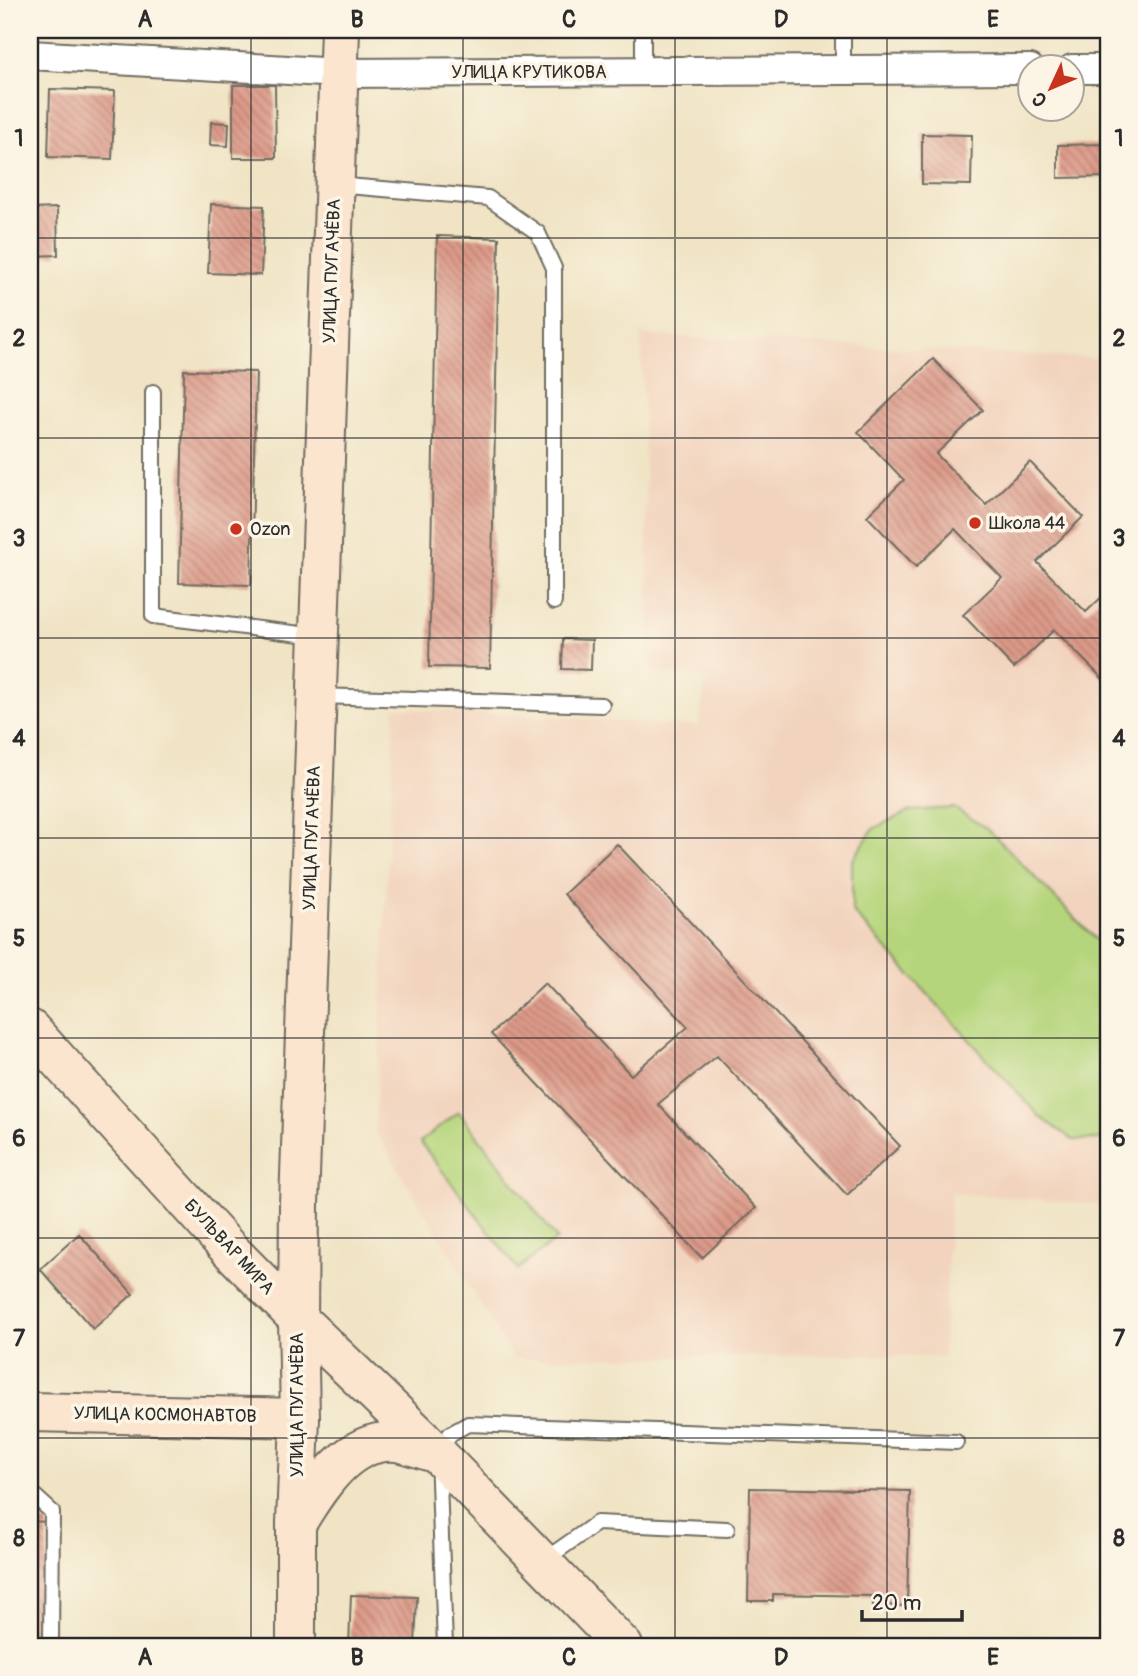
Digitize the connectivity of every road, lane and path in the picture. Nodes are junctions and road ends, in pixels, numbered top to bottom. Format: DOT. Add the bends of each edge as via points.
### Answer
graph roads {
  1 [pos="340,30"];
  2 [pos="643,30"];
  3 [pos="844,30"];
  4 [pos="30,55"];
  5 [pos="1016,69"];
  6 [pos="1086,69"];
  7 [pos="1108,69"];
  8 [pos="843,70"];
  9 [pos="643,71"];
  10 [pos="340,73"];
  11 [pos="335,185"];
  12 [pos="153,392"];
  13 [pos="554,602"];
  14 [pos="319,636"];
  15 [pos="317,696"];
  16 [pos="602,705"];
  17 [pos="30,1029"];
  18 [pos="298,1319"];
  19 [pos="30,1412"];
  20 [pos="300,1418"];
  21 [pos="956,1442"];
  22 [pos="438,1454"];
  23 [pos="30,1492"];
  24 [pos="296,1524"];
  25 [pos="727,1529"];
  26 [pos="542,1562"];
  27 [pos="51,1646"];
  28 [pos="296,1646"];
  29 [pos="445,1646"];
  30 [pos="624,1646"];
  1 -- 10 [label="street, УЛИЦА ПУГАЧЁВА"];
  2 -- 9 [label="lane"];
  3 -- 8 [label="lane"];
  4 -- 10 [label="street, УЛИЦА КРУТИКОВА"];
  5 -- 8 [label="street, УЛИЦА КРУТИКОВА"];
  6 -- 7 [label="street"];
  8 -- 9 [label="street, УЛИЦА КРУТИКОВА"];
  9 -- 10 [label="street, УЛИЦА КРУТИКОВА"];
  10 -- 11 [label="street, УЛИЦА ПУГАЧЁВА"];
  11 -- 13 [label="lane" via="488,198 538,233 554,268"];
  11 -- 14 [label="street, УЛИЦА ПУГАЧЁВА"];
  12 -- 14 [label="lane" via="153,616"];
  14 -- 15 [label="street, УЛИЦА ПУГАЧЁВА"];
  15 -- 16 [label="lane"];
  15 -- 18 [label="street, УЛИЦА ПУГАЧЁВА"];
  17 -- 18 [label="street, БУЛЬВАР МИРА"];
  18 -- 20 [label="street, УЛИЦА ПУГАЧЁВА"];
  18 -- 22 [label="street, БУЛЬВАР МИРА"];
  19 -- 20 [label="street, УЛИЦА КОСМОНАВТОВ"];
  20 -- 24 [label="street, УЛИЦА ПУГАЧЁВА"];
  21 -- 22 [label="lane" via="468,1424 450,1434"];
  22 -- 24 [label="street, БУЛЬВАР МИРА" via="397,1442 376,1443 356,1451 334,1470"];
  22 -- 26 [label="street, БУЛЬВАР МИРА"];
  22 -- 29 [label="lane"];
  23 -- 27 [label="lane" via="52,1512"];
  24 -- 28 [label="street, УЛИЦА ПУГАЧЁВА"];
  25 -- 26 [label="lane" via="597,1523"];
  26 -- 30 [label="street, БУЛЬВАР МИРА"];
}
